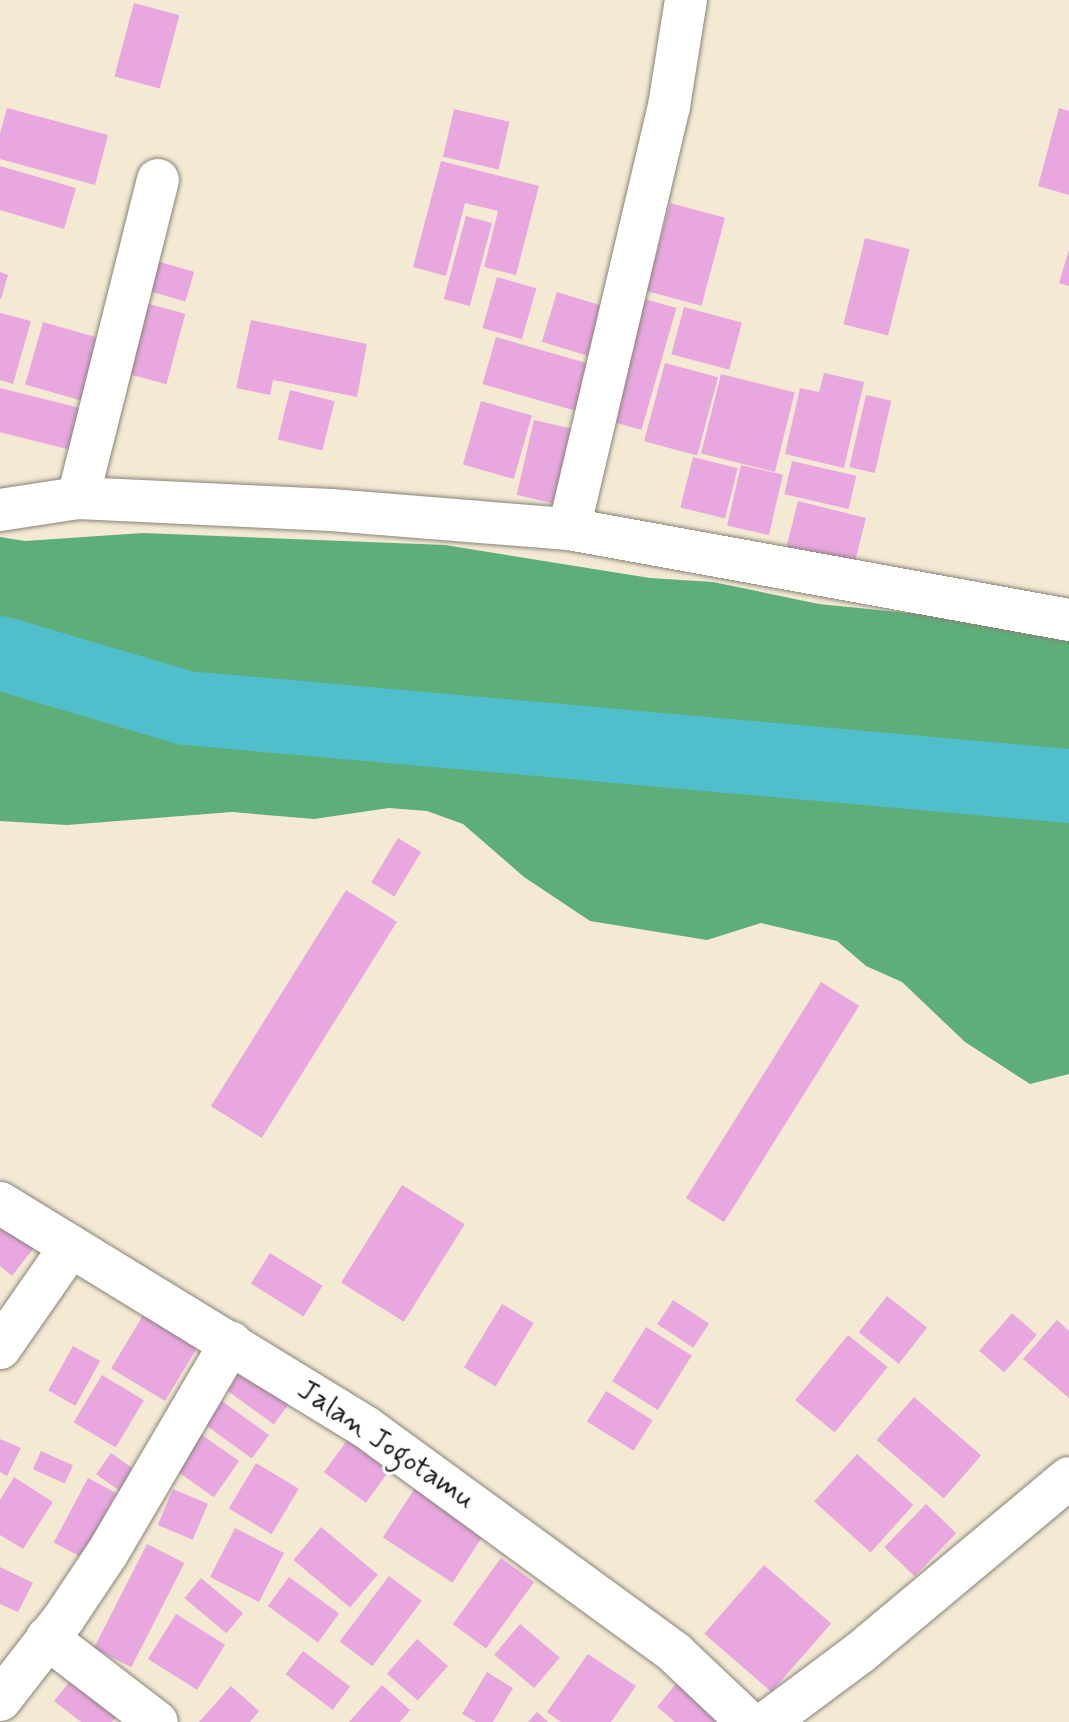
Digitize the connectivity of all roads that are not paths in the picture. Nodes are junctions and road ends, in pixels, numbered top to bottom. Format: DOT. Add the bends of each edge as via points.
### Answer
graph roads {
  1 [pos="686,0"];
  2 [pos="158,180"];
  3 [pos="78,498"];
  4 [pos="0,510"];
  5 [pos="569,529"];
  6 [pos="1069,620"];
  7 [pos="0,1203"];
  8 [pos="71,1246"];
  9 [pos="231,1342"];
  10 [pos="0,1348"];
  11 [pos="1069,1478"];
  12 [pos="47,1638"];
  13 [pos="0,1700"];
  14 [pos="157,1722"];
  15 [pos="748,1722"];
  16 [pos="767,1722"];
  1 -- 5 [label="street" via="669,106"];
  2 -- 3 [label="street"];
  3 -- 4 [label="street"];
  3 -- 5 [label="street"];
  5 -- 6 [label="street"];
  7 -- 8 [label="street, Jalan Jogotamu"];
  8 -- 9 [label="street, Jalan Jogotamu"];
  8 -- 10 [label="street"];
  9 -- 12 [label="street" via="108,1552"];
  9 -- 15 [label="street, Jalan Jogotamu" via="367,1428 562,1568 675,1653"];
  11 -- 16 [label="street" via="861,1652"];
  12 -- 13 [label="street"];
  12 -- 14 [label="street"];
}
